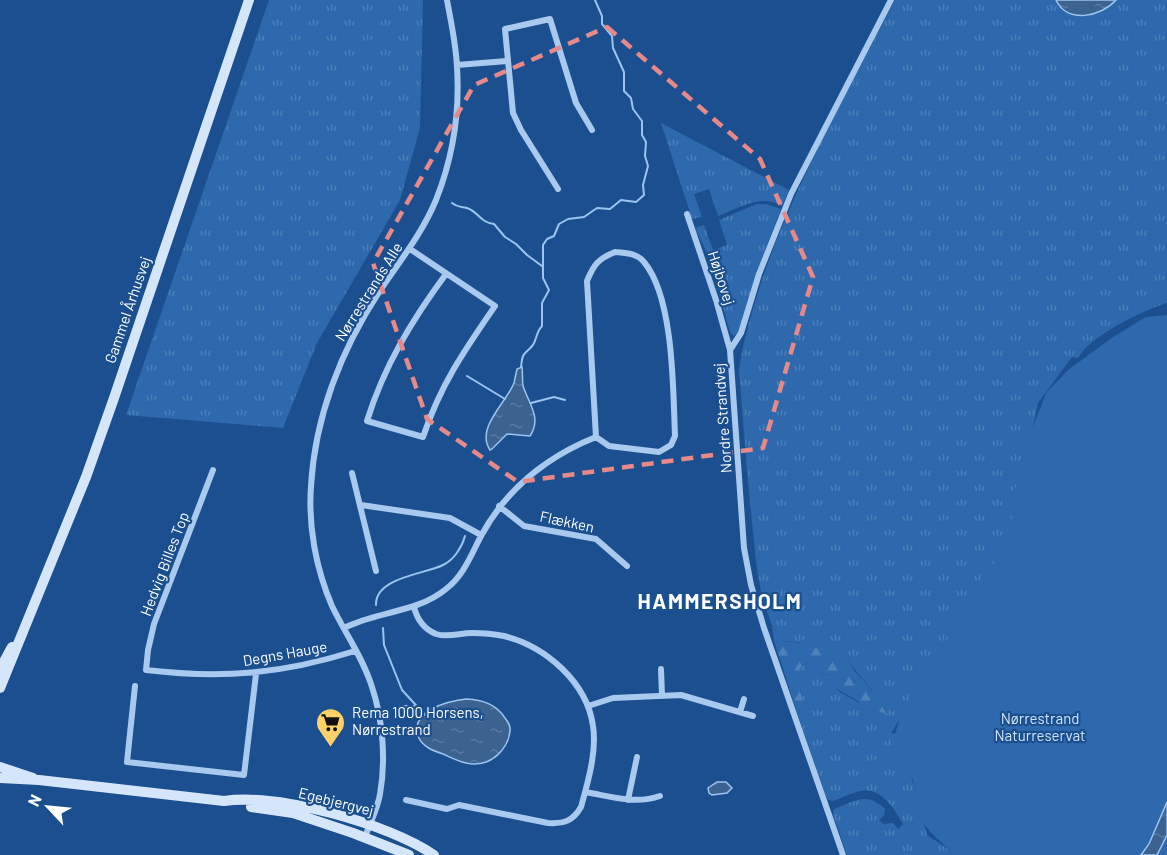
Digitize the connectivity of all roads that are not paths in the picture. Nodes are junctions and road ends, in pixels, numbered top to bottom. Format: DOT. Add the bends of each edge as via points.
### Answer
graph roads {
  1 [pos="249,0"];
  2 [pos="447,0"];
  3 [pos="891,0"];
  4 [pos="507,61"];
  5 [pos="458,65"];
  6 [pos="592,130"];
  7 [pos="558,189"];
  8 [pos="687,214"];
  9 [pos="410,249"];
  10 [pos="446,274"];
  11 [pos="730,350"];
  12 [pos="596,436"];
  13 [pos="213,470"];
  14 [pos="352,473"];
  15 [pos="361,506"];
  16 [pos="500,506"];
  17 [pos="481,535"];
  18 [pos="627,566"];
  19 [pos="376,571"];
  20 [pos="414,607"];
  21 [pos="24,626"];
  22 [pos="344,628"];
  23 [pos="355,651"];
  24 [pos="0,669"];
  25 [pos="661,669"];
  26 [pos="146,670"];
  27 [pos="255,674"];
  28 [pos="135,686"];
  29 [pos="0,688"];
  30 [pos="662,696"];
  31 [pos="744,699"];
  32 [pos="588,706"];
  33 [pos="740,712"];
  34 [pos="753,716"];
  35 [pos="637,757"];
  36 [pos="0,767"];
  37 [pos="0,778"];
  38 [pos="39,780"];
  39 [pos="585,792"];
  40 [pos="660,796"];
  41 [pos="406,800"];
  42 [pos="628,800"];
  43 [pos="224,801"];
  44 [pos="293,813"];
  45 [pos="369,825"];
  46 [pos="365,837"];
  47 [pos="409,855"];
  48 [pos="434,855"];
  49 [pos="843,855"];
  1 -- 21 [label="main road, Gammel Århusvej" via="86,477"];
  2 -- 5 [label="street, Nørrestrands Alle"];
  3 -- 11 [label="street, Nordre Strandvej" via="791,194 759,274 741,333"];
  4 -- 5 [label="street"];
  4 -- 6 [label="street" via="505,29 550,19 576,103"];
  4 -- 7 [label="street" via="513,113"];
  5 -- 9 [label="street, Nørrestrands Alle" via="458,105 446,171 435,202"];
  8 -- 11 [label="street, Højbovej"];
  9 -- 10 [label="street"];
  9 -- 22 [label="street, Nørrestrands Alle" via="351,339 323,413 316,444 312,529 321,574"];
  10 -- 10 [label="street" via="495,306 446,380 423,437 367,421 391,358"];
  11 -- 49 [label="street, Nordre Strandvej" via="744,548 751,585"];
  12 -- 12 [label="street" via="587,281 601,258 615,252 631,253 644,260 654,278 669,325 675,436 671,445 659,452 609,446"];
  12 -- 16 [label="street" via="541,465"];
  13 -- 26 [label="street, Hedvig Billes Top" via="154,624"];
  14 -- 15 [label="street"];
  15 -- 17 [label="street" via="450,518"];
  15 -- 19 [label="street"];
  16 -- 17 [label="street"];
  16 -- 18 [label="street, Flækken" via="524,525 596,539"];
  17 -- 20 [label="street" via="457,580"];
  20 -- 22 [label="street"];
  20 -- 32 [label="street" via="424,627 436,634 503,636 541,652 556,663"];
  21 -- 24 [label="main road, Gammel Århusvej"];
  21 -- 29 [label="main road, Gammel Århusvej"];
  22 -- 23 [label="street, Nørrestrands Alle"];
  23 -- 27 [label="street, Degns Hauge"];
  23 -- 45 [label="street, Nørrestrands Alle" via="372,686 383,752 380,797"];
  25 -- 30 [label="street"];
  26 -- 27 [label="street, Degns Hauge" via="188,675"];
  27 -- 28 [label="street" via="244,775 127,762"];
  30 -- 32 [label="street" via="613,698"];
  30 -- 33 [label="street" via="681,695"];
  31 -- 33 [label="street"];
  32 -- 39 [label="street" via="593,743"];
  33 -- 34 [label="street"];
  35 -- 42 [label="street"];
  36 -- 38 [label="main road, Egebjergvej"];
  37 -- 38 [label="main road, Egebjergvej"];
  38 -- 43 [label="main road, Egebjergvej"];
  39 -- 41 [label="street" via="576,815 561,824 459,805 447,809"];
  39 -- 42 [label="street"];
  40 -- 42 [label="street"];
  43 -- 44 [label="main road, Egebjergvej"];
  43 -- 45 [label="main road, Egebjergvej" via="290,805"];
  44 -- 45 [label="main road" via="361,830"];
  44 -- 46 [label="main road, Egebjergvej"];
  45 -- 46 [label="street, Nørrestrands Alle"];
  45 -- 48 [label="main road, Egebjergvej"];
  46 -- 47 [label="main road, Egebjergvej"];
}
